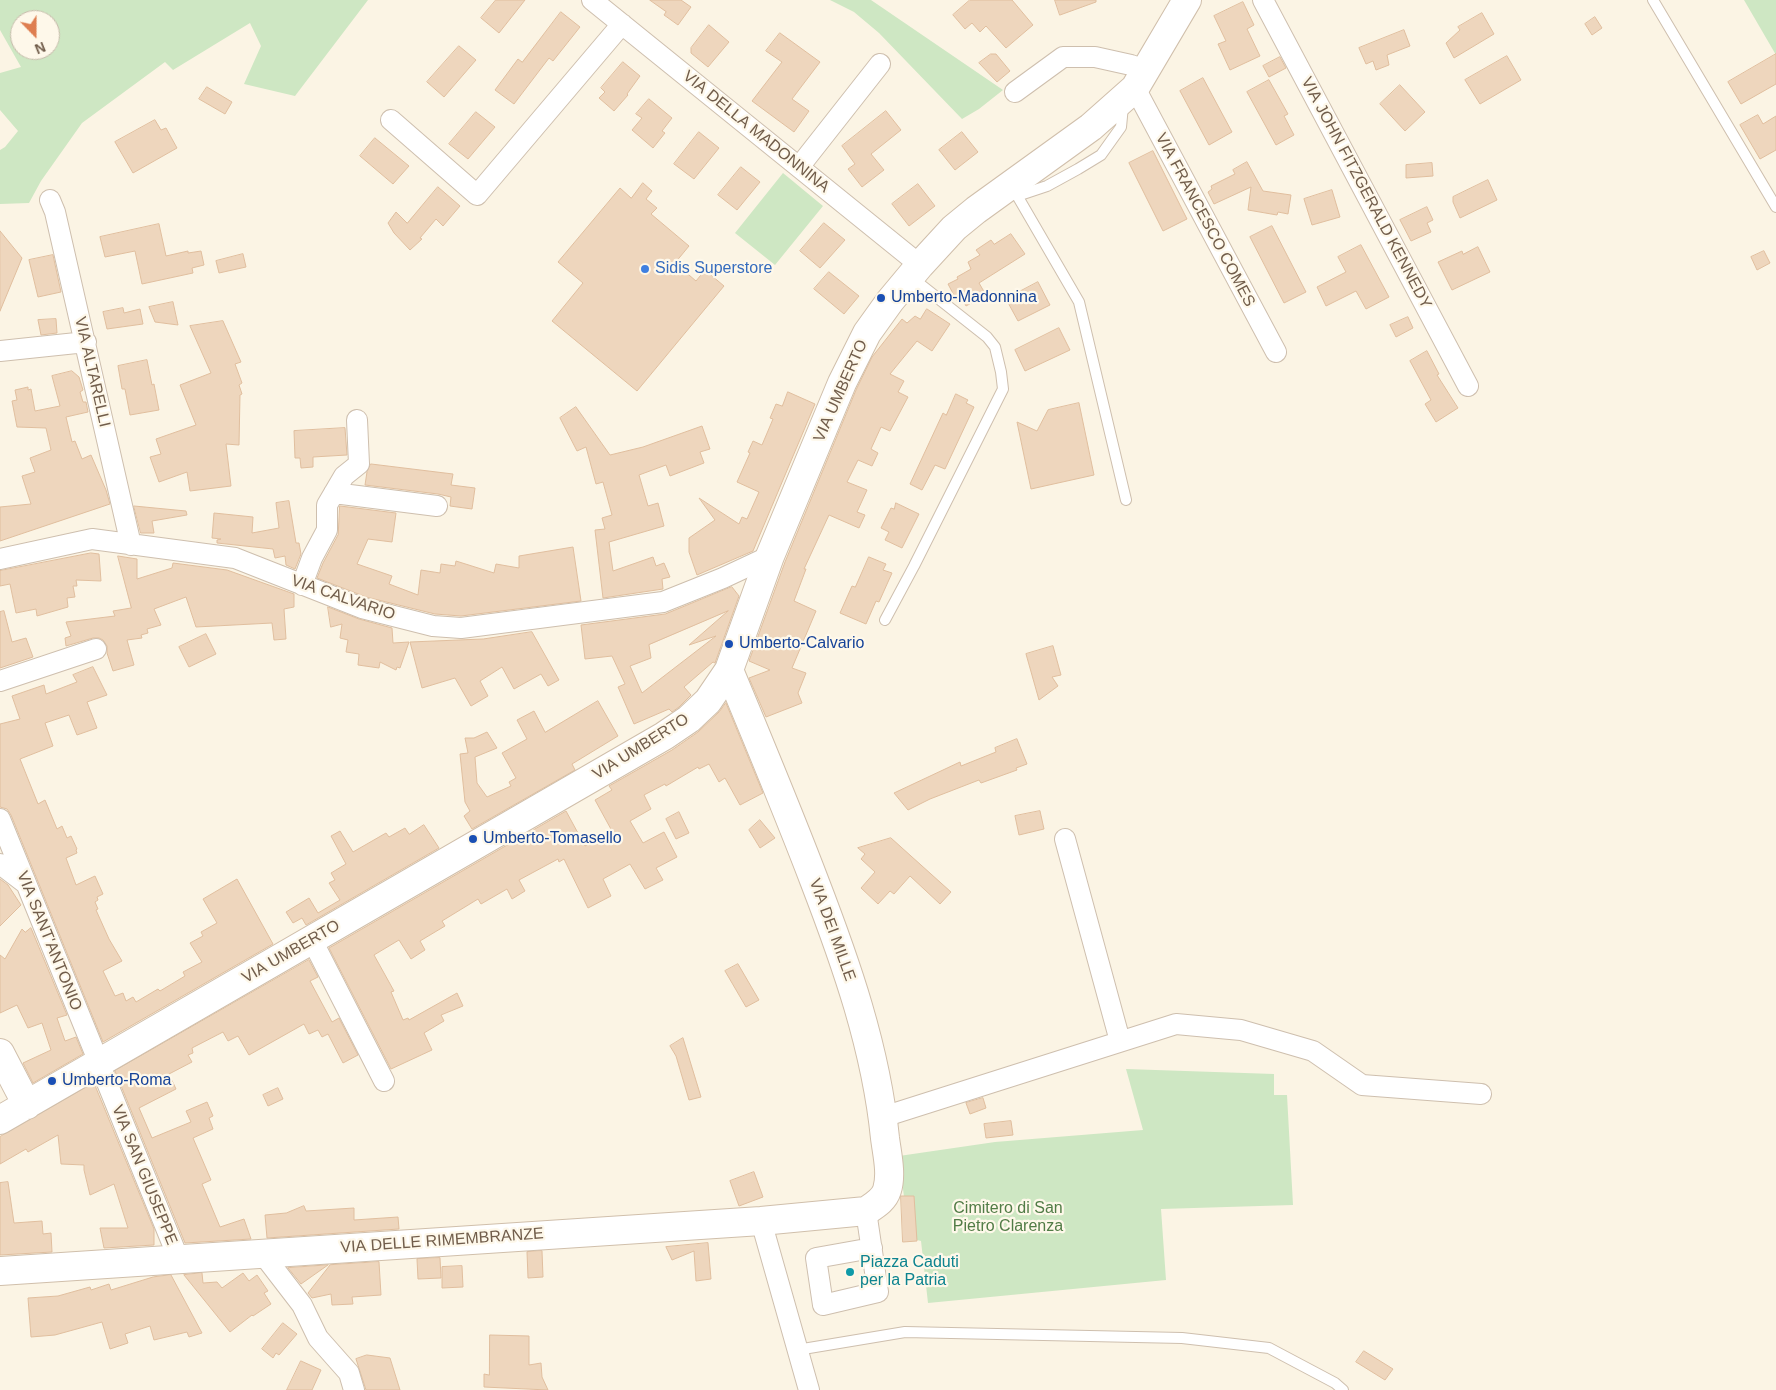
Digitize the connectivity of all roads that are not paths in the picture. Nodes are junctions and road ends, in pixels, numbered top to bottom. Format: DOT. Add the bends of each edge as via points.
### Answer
graph roads {
  1 [pos="592,0"];
  2 [pos="1186,0"];
  3 [pos="1263,0"];
  4 [pos="1653,0"];
  5 [pos="622,24"];
  6 [pos="880,64"];
  7 [pos="1135,86"];
  8 [pos="1015,92"];
  9 [pos="391,120"];
  10 [pos="798,166"];
  11 [pos="1014,190"];
  12 [pos="50,200"];
  13 [pos="1776,208"];
  14 [pos="915,271"];
  15 [pos="86,342"];
  16 [pos="0,351"];
  17 [pos="1276,352"];
  18 [pos="1468,386"];
  19 [pos="357,420"];
  20 [pos="334,493"];
  21 [pos="1126,500"];
  22 [pos="437,506"];
  23 [pos="130,545"];
  24 [pos="770,556"];
  25 [pos="0,559"];
  26 [pos="723,578"];
  27 [pos="302,585"];
  28 [pos="755,597"];
  29 [pos="885,620"];
  30 [pos="96,649"];
  31 [pos="729,670"];
  32 [pos="0,681"];
  33 [pos="0,819"];
  34 [pos="1065,839"];
  35 [pos="0,864"];
  36 [pos="25,884"];
  37 [pos="312,940"];
  38 [pos="1120,1041"];
  39 [pos="0,1053"];
  40 [pos="98,1062"];
  41 [pos="384,1081"];
  42 [pos="1481,1094"];
  43 [pos="27,1105"];
  44 [pos="883,1117"];
  45 [pos="0,1120"];
  46 [pos="874,1206"];
  47 [pos="761,1221"];
  48 [pos="872,1248"];
  49 [pos="262,1253"];
  50 [pos="179,1260"];
  51 [pos="0,1271"];
  52 [pos="797,1350"];
  53 [pos="354,1390"];
  54 [pos="809,1390"];
  55 [pos="1343,1390"];
  1 -- 5 [label="street, VIA DELLA MADONNINA"];
  2 -- 7 [label="main road, VIA UMBERTO"];
  3 -- 18 [label="street, VIA JOHN FITZGERALD KENNEDY"];
  4 -- 13 [label="lane"];
  5 -- 9 [label="street" via="477,195"];
  5 -- 10 [label="street, VIA DELLA MADONNINA"];
  6 -- 10 [label="street"];
  7 -- 8 [label="street" via="1131,65 1095,57 1063,57"];
  7 -- 11 [label="main road, VIA UMBERTO" via="1091,128"];
  7 -- 17 [label="street, VIA FRANCESCO COMES"];
  10 -- 14 [label="street, VIA DELLA MADONNINA"];
  11 -- 14 [label="main road, VIA UMBERTO" via="976,210 954,228"];
  11 -- 21 [label="lane" via="1078,302"];
  12 -- 15 [label="street, VIA ALTARELLI"];
  14 -- 24 [label="main road, VIA UMBERTO" via="867,333 842,383"];
  14 -- 29 [label="lane" via="995,347 1003,389"];
  15 -- 16 [label="street"];
  15 -- 23 [label="street, VIA ALTARELLI"];
  19 -- 20 [label="street" via="359,464 344,476"];
  20 -- 22 [label="street"];
  20 -- 27 [label="street" via="327,505 327,530"];
  23 -- 25 [label="street, VIA CALVARIO" via="92,539"];
  23 -- 27 [label="street, VIA CALVARIO" via="235,558"];
  24 -- 26 [label="street, VIA CALVARIO"];
  24 -- 28 [label="main road, VIA UMBERTO"];
  26 -- 27 [label="street, VIA CALVARIO" via="663,602 461,628 433,626 362,608"];
  26 -- 28 [label="street" via="745,585"];
  28 -- 31 [label="main road, VIA UMBERTO"];
  30 -- 32 [label="street"];
  31 -- 37 [label="main road, VIA UMBERTO" via="708,701 664,736"];
  31 -- 44 [label="main road, VIA DEI MILLE" via="776,782 852,985 870,1048"];
  33 -- 36 [label="street, VIA SANT'ANTONIO"];
  34 -- 38 [label="street"];
  35 -- 36 [label="street"];
  36 -- 40 [label="street, VIA SANT'ANTONIO"];
  37 -- 40 [label="main road, VIA UMBERTO"];
  37 -- 41 [label="street"];
  38 -- 42 [label="street" via="1176,1024 1241,1030 1313,1052 1362,1085"];
  38 -- 44 [label="street"];
  39 -- 43 [label="main road"];
  40 -- 43 [label="main road, VIA UMBERTO"];
  40 -- 50 [label="street, VIA SAN GIUSEPPE"];
  43 -- 45 [label="main road, VIA UMBERTO"];
  44 -- 46 [label="main road, VIA DEI MILLE" via="889,1178 887,1191"];
  46 -- 47 [label="main road, VIA DELLE RIMEMBRANZE"];
  46 -- 48 [label="street"];
  47 -- 49 [label="main road, VIA DELLE RIMEMBRANZE"];
  47 -- 52 [label="street"];
  49 -- 50 [label="main road, VIA DELLE RIMEMBRANZE"];
  49 -- 53 [label="street" via="302,1305 318,1338 349,1373"];
  50 -- 51 [label="main road, VIA DELLE RIMEMBRANZE"];
  52 -- 54 [label="street"];
  52 -- 55 [label="lane" via="905,1332 1182,1338 1269,1348"];
}
